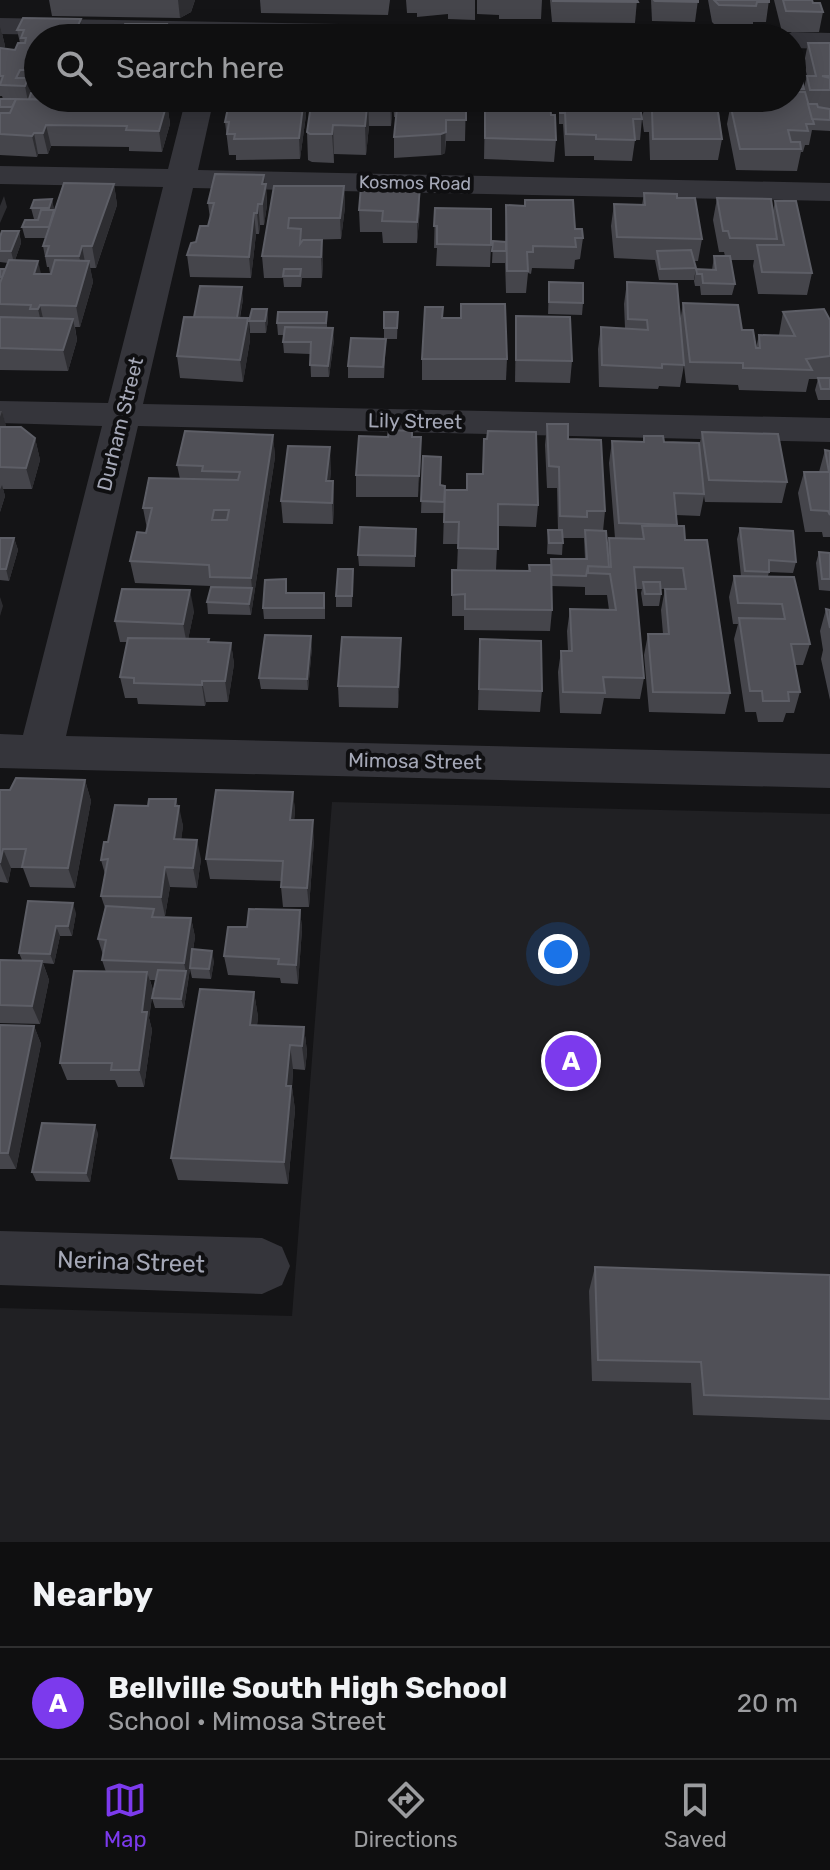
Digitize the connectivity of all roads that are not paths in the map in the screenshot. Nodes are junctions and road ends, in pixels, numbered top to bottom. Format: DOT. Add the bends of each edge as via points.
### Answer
graph roads {
  1 [pos="224,0"];
  2 [pos="218,24"];
  3 [pos="0,26"];
  4 [pos="24,27"];
  5 [pos="806,40"];
  6 [pos="830,41"];
  7 [pos="196,112"];
  8 [pos="0,175"];
  9 [pos="180,178"];
  10 [pos="830,192"];
  11 [pos="0,412"];
  12 [pos="122,415"];
  13 [pos="830,430"];
  14 [pos="20,751"];
  15 [pos="830,771"];
  16 [pos="0,1258"];
  17 [pos="262,1266"];
  1 -- 2 [label="street"];
  3 -- 4 [label="street"];
  5 -- 6 [label="street"];
  7 -- 9 [label="street, Durham Street"];
  8 -- 9 [label="street, Kosmos Road"];
  9 -- 10 [label="street, Kosmos Road"];
  9 -- 12 [label="street, Durham Street"];
  11 -- 12 [label="street, Lily Street"];
  12 -- 13 [label="street, Lily Street"];
  12 -- 14 [label="street, Durham Street"];
  14 -- 15 [label="street, Mimosa Street"];
  16 -- 17 [label="street, Nerina Street"];
}
